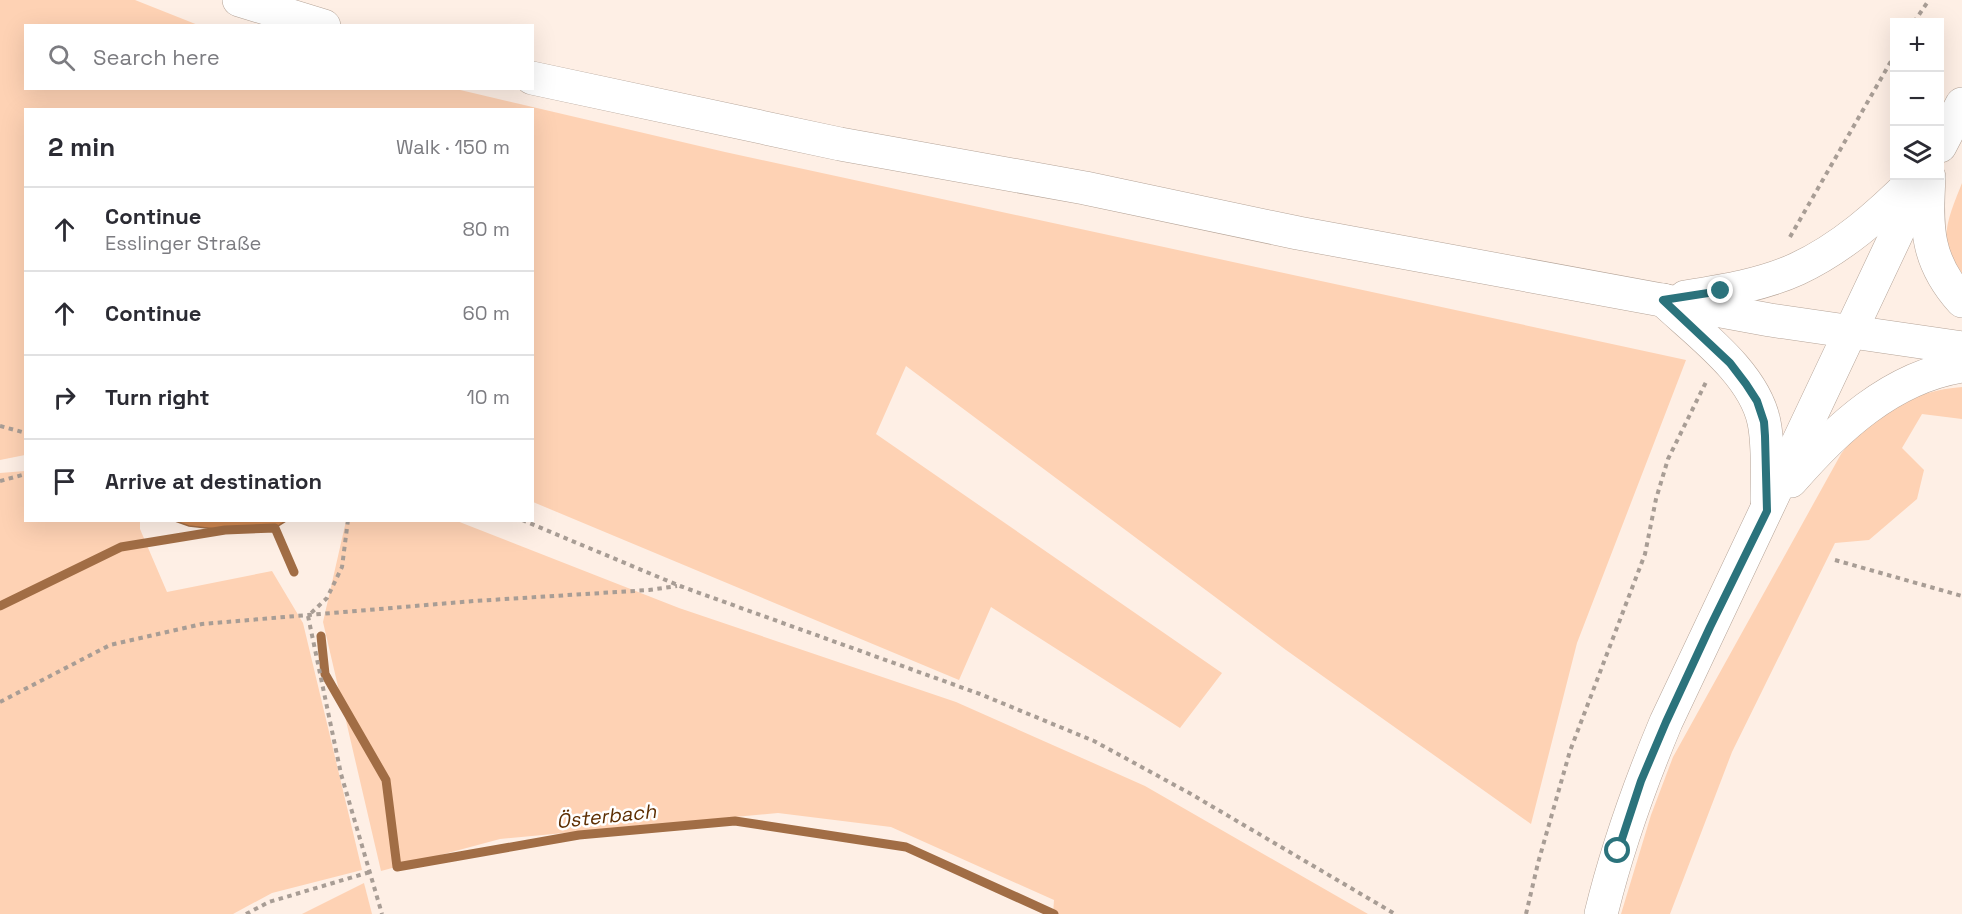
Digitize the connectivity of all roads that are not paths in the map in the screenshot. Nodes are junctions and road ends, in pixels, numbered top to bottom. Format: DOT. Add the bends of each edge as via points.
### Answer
graph roads {
  1 [pos="239,0"];
  2 [pos="317,24"];
  3 [pos="534,78"];
  4 [pos="1962,104"];
  5 [pos="1944,138"];
  6 [pos="1915,180"];
  7 [pos="1922,180"];
  8 [pos="1929,180"];
  9 [pos="1663,300"];
  10 [pos="1962,301"];
  11 [pos="1850,332"];
  12 [pos="1962,348"];
  13 [pos="1962,366"];
  14 [pos="1767,511"];
  15 [pos="1601,914"];
  1 -- 2 [label="main road"];
  3 -- 9 [label="main road" via="840,144"];
  4 -- 5 [label="main road"];
  6 -- 9 [label="main road" via="1862,228 1796,269 1746,286"];
  7 -- 11 [label="main road"];
  8 -- 10 [label="main road" via="1927,214 1933,257"];
  9 -- 11 [label="main road"];
  9 -- 14 [label="main road" via="1730,363 1757,401 1764,422"];
  11 -- 12 [label="main road"];
  11 -- 14 [label="main road"];
  13 -- 14 [label="main road" via="1923,376 1869,407 1817,452"];
  14 -- 15 [label="main road" via="1682,686 1641,781"];
}
